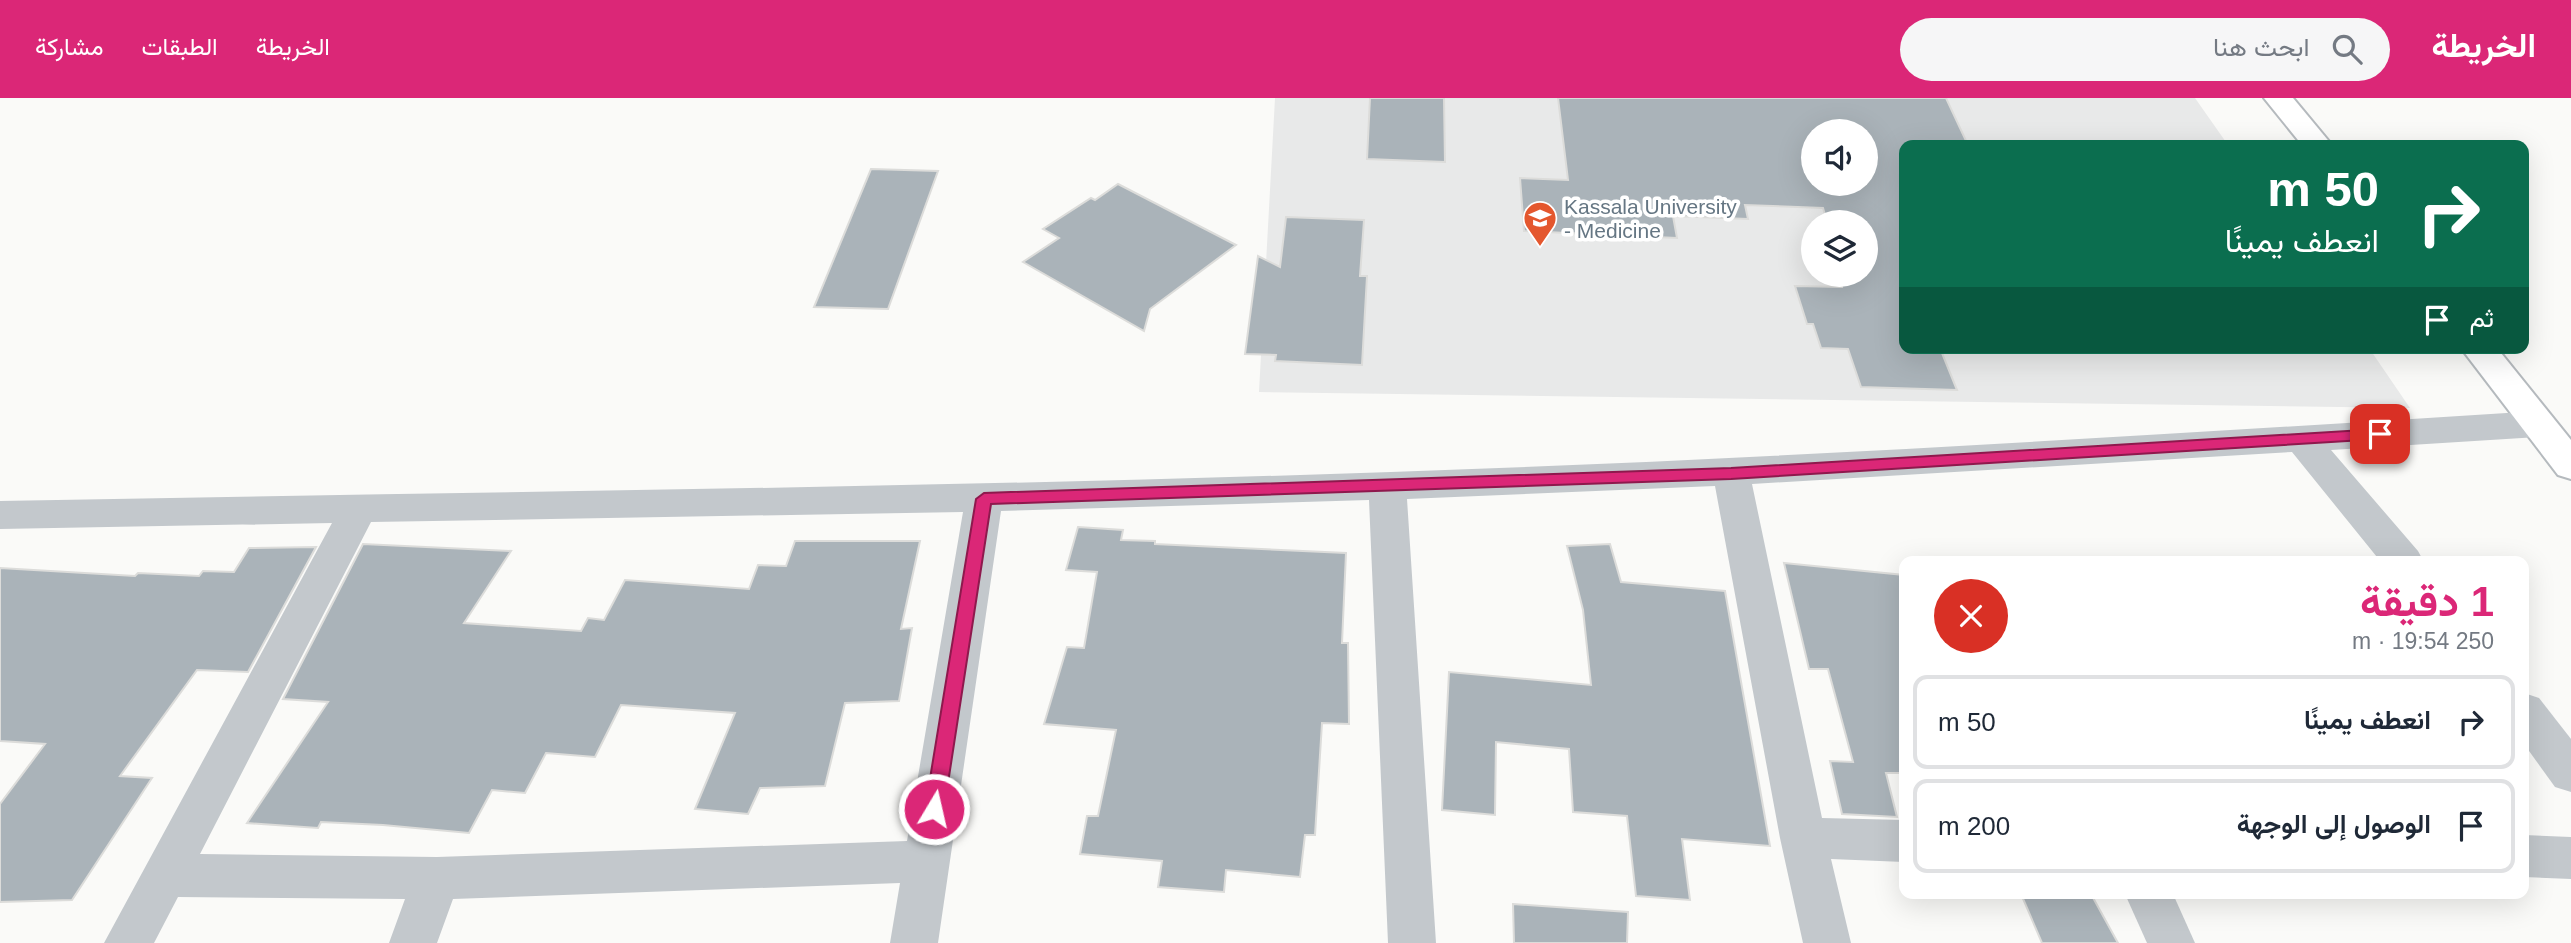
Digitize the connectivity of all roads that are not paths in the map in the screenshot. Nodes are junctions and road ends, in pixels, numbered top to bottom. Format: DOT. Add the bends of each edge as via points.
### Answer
graph roads {
  1 [pos="2278,98"];
  2 [pos="2313,140"];
  3 [pos="2483,354"];
  4 [pos="2538,424"];
  5 [pos="2301,439"];
  6 [pos="2571,466"];
  7 [pos="1731,473"];
  8 [pos="1387,486"];
  9 [pos="984,499"];
  10 [pos="360,507"];
  11 [pos="0,515"];
  12 [pos="2399,556"];
  13 [pos="2529,718"];
  14 [pos="2571,774"];
  15 [pos="1803,838"];
  16 [pos="1899,841"];
  17 [pos="2529,856"];
  18 [pos="2571,858"];
  19 [pos="926,861"];
  20 [pos="164,875"];
  21 [pos="437,878"];
  22 [pos="2151,899"];
  23 [pos="128,943"];
  24 [pos="413,943"];
  25 [pos="914,943"];
  26 [pos="1412,943"];
  27 [pos="1827,943"];
  28 [pos="2171,943"];
  1 -- 2 [label="main road"];
  3 -- 4 [label="main road"];
  4 -- 5 [label="street"];
  4 -- 6 [label="main road"];
  5 -- 7 [label="street"];
  5 -- 12 [label="street"];
  7 -- 8 [label="street"];
  7 -- 15 [label="street"];
  8 -- 9 [label="street"];
  8 -- 26 [label="street"];
  9 -- 10 [label="street"];
  9 -- 19 [label="street"];
  10 -- 11 [label="street"];
  10 -- 20 [label="street"];
  13 -- 14 [label="street"];
  15 -- 16 [label="street"];
  15 -- 27 [label="street"];
  17 -- 18 [label="street"];
  19 -- 21 [label="street"];
  19 -- 25 [label="street"];
  20 -- 21 [label="street"];
  20 -- 23 [label="street"];
  21 -- 24 [label="street"];
  22 -- 28 [label="street"];
}
